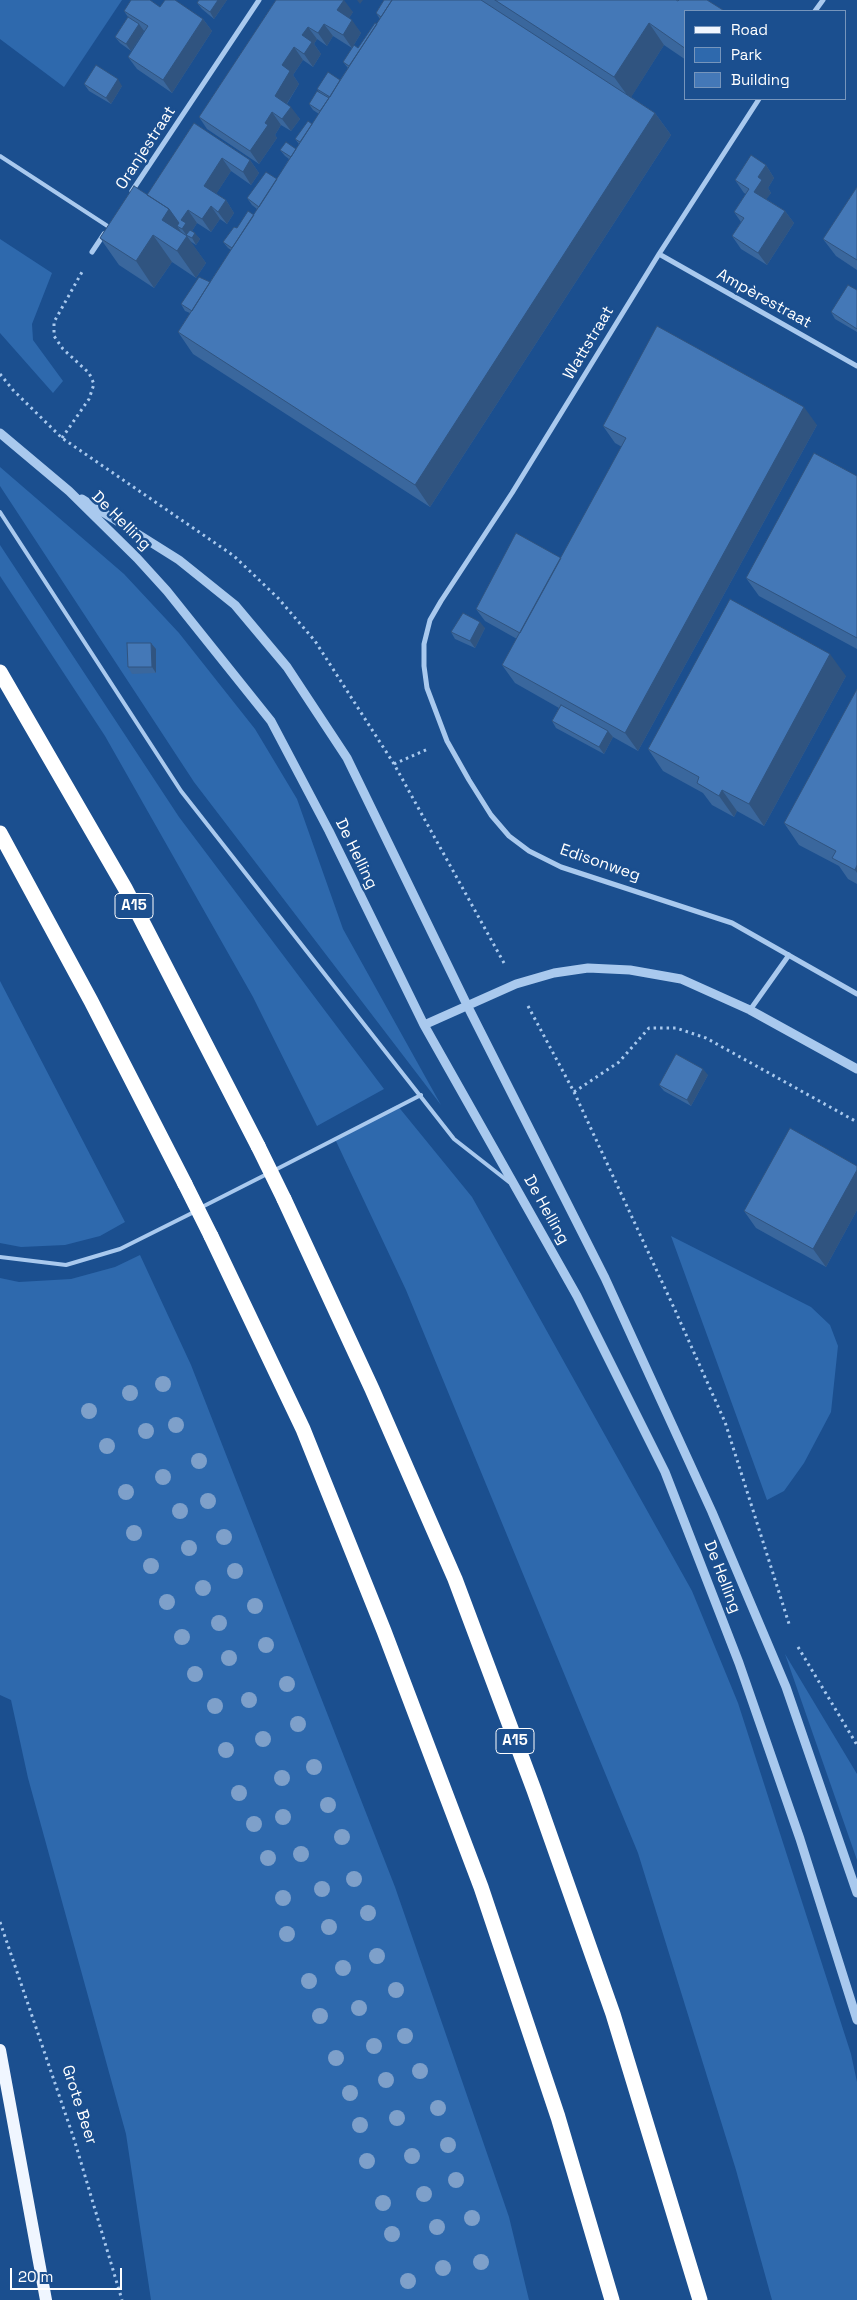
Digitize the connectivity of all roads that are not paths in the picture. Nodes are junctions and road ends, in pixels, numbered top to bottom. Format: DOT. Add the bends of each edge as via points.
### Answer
graph roads {
  1 [pos="259,0"];
  2 [pos="758,100"];
  3 [pos="0,156"];
  4 [pos="130,194"];
  5 [pos="114,219"];
  6 [pos="109,227"];
  7 [pos="92,252"];
  8 [pos="659,254"];
  9 [pos="857,366"];
  10 [pos="0,433"];
  11 [pos="69,491"];
  12 [pos="0,512"];
  13 [pos="441,601"];
  14 [pos="0,672"];
  15 [pos="0,833"];
  16 [pos="788,955"];
  17 [pos="857,994"];
  18 [pos="467,1006"];
  19 [pos="750,1010"];
  20 [pos="424,1025"];
  21 [pos="857,1070"];
  22 [pos="421,1095"];
  23 [pos="516,1187"];
  24 [pos="0,1257"];
  25 [pos="857,1893"];
  26 [pos="857,2020"];
  27 [pos="0,2050"];
  28 [pos="46,2300"];
  29 [pos="612,2300"];
  30 [pos="700,2300"];
  1 -- 4 [label="street, Oranjestraat"];
  2 -- 8 [label="street, Wattstraat"];
  3 -- 6 [label="lane"];
  5 -- 6 [label="street"];
  6 -- 7 [label="street"];
  8 -- 9 [label="street, Ampèrestraat"];
  8 -- 13 [label="street, Wattstraat" via="512,493"];
  10 -- 11 [label="street, De Helling"];
  11 -- 18 [label="street, De Helling" via="179,560 235,605 287,667 347,758"];
  11 -- 20 [label="street, De Helling" via="166,591 271,721"];
  12 -- 22 [label="lane" via="181,791"];
  13 -- 16 [label="street, Edisonweg" via="430,620 424,644 427,688 448,741 491,815 509,836 529,851 561,867 732,923"];
  14 -- 30 [label="highway, A15, bridge" via="125,888 258,1146 372,1389 455,1579 613,2014"];
  15 -- 29 [label="highway, bridge" via="185,1184 303,1429 481,1887 558,2117"];
  16 -- 17 [label="street, Edisonweg"];
  16 -- 19 [label="street"];
  18 -- 19 [label="street" via="516,984 588,968 630,970 681,979"];
  18 -- 20 [label="street"];
  18 -- 25 [label="street, De Helling" via="606,1278 712,1512 786,1688"];
  19 -- 21 [label="street"];
  20 -- 23 [label="street, De Helling"];
  22 -- 23 [label="lane" via="454,1139"];
  22 -- 24 [label="lane" via="120,1250 66,1265"];
  23 -- 26 [label="street, De Helling" via="577,1296 665,1472 746,1681"];
  27 -- 28 [label="main road"];
}
